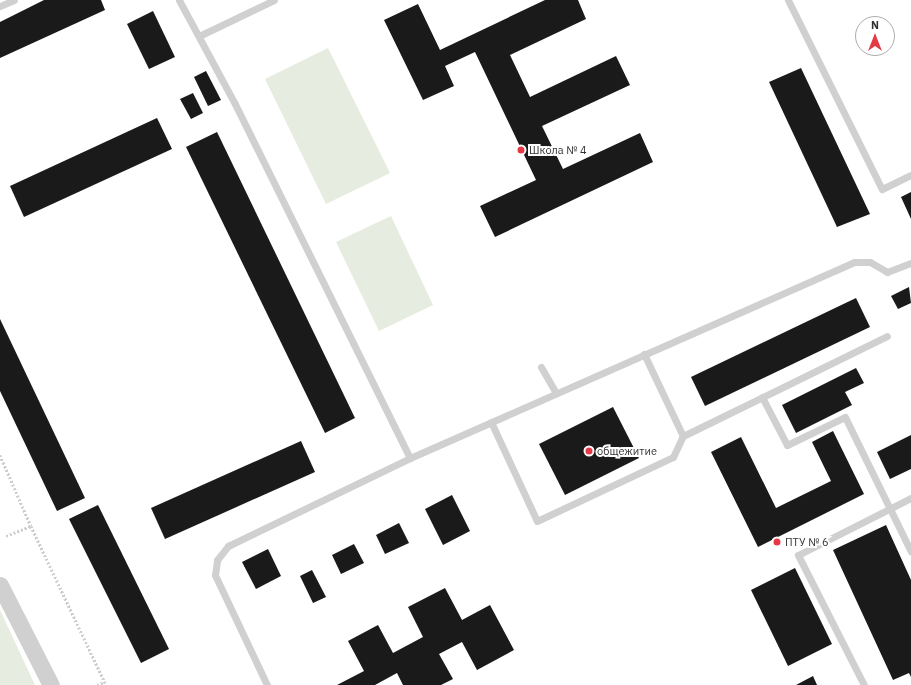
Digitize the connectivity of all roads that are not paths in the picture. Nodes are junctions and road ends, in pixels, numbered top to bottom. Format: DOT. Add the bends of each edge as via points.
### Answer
graph roads {
  1 [pos="14,0"];
  2 [pos="179,0"];
  3 [pos="274,0"];
  4 [pos="788,0"];
  5 [pos="0,6"];
  6 [pos="199,36"];
  7 [pos="911,175"];
  8 [pos="911,263"];
  9 [pos="887,336"];
  10 [pos="644,354"];
  11 [pos="541,367"];
  12 [pos="556,393"];
  13 [pos="762,397"];
  14 [pos="491,422"];
  15 [pos="683,436"];
  16 [pos="410,458"];
  17 [pos="911,498"];
  18 [pos="891,508"];
  19 [pos="911,552"];
  20 [pos="0,585"];
  21 [pos="51,685"];
  22 [pos="267,685"];
  23 [pos="864,685"];
  1 -- 5 [label="lane"];
  2 -- 6 [label="lane"];
  3 -- 6 [label="lane"];
  4 -- 7 [label="lane" via="882,189"];
  6 -- 16 [label="lane"];
  8 -- 10 [label="lane" via="887,272 870,262 854,262"];
  9 -- 13 [label="lane"];
  10 -- 12 [label="lane"];
  10 -- 15 [label="lane"];
  11 -- 12 [label="lane"];
  12 -- 14 [label="lane"];
  13 -- 15 [label="lane"];
  13 -- 18 [label="lane" via="787,445 845,417"];
  14 -- 15 [label="lane" via="537,521 673,457"];
  14 -- 16 [label="lane"];
  16 -- 22 [label="lane" via="228,546 217,560 215,575"];
  17 -- 18 [label="lane"];
  18 -- 19 [label="lane"];
  18 -- 23 [label="lane" via="798,555"];
  20 -- 21 [label="street"];
}
